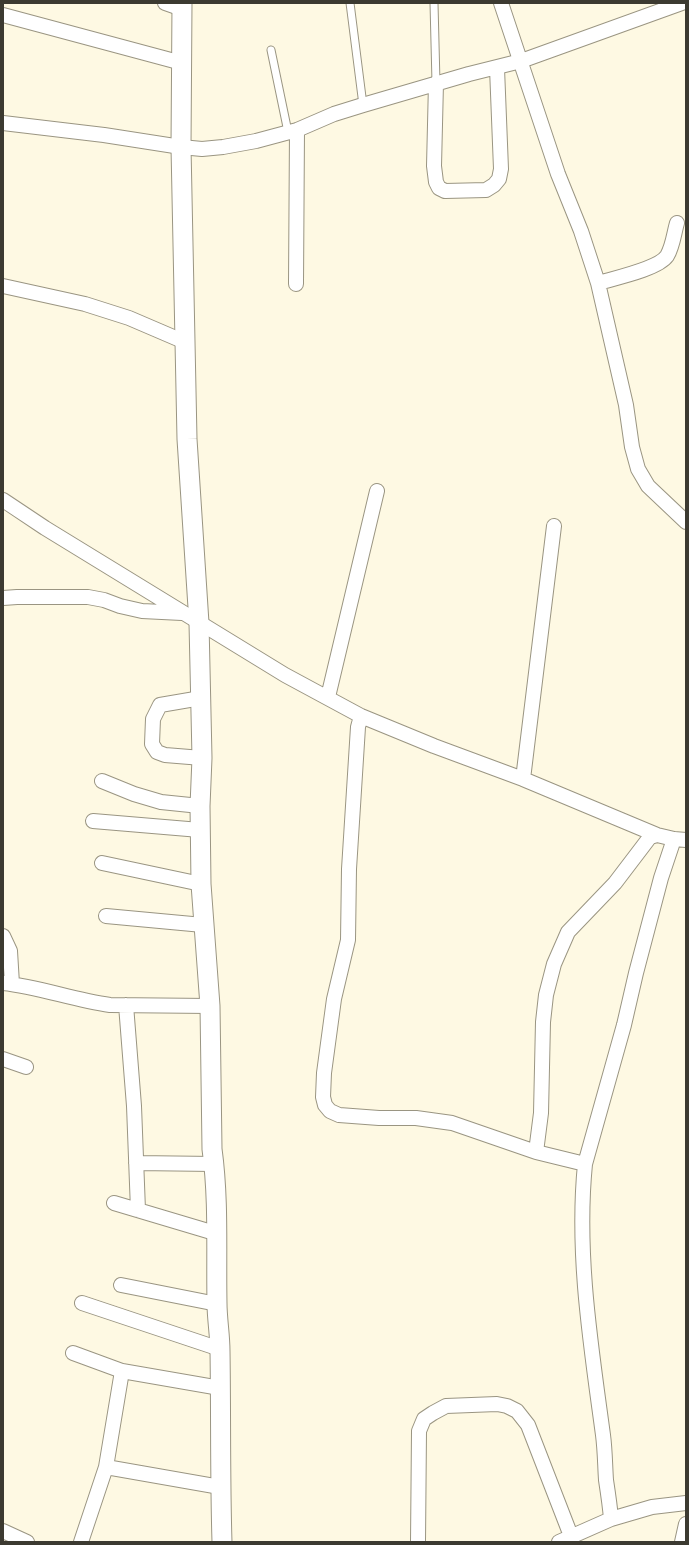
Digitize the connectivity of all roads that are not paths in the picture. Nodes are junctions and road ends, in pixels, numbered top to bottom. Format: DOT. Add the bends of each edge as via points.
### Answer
graph roads {
  1 [pos="350,3"];
  2 [pos="434,3"];
  3 [pos="501,3"];
  4 [pos="682,3"];
  5 [pos="176,5"];
  6 [pos="3,15"];
  7 [pos="271,50"];
  8 [pos="521,61"];
  9 [pos="182,63"];
  10 [pos="497,68"];
  11 [pos="436,83"];
  12 [pos="363,105"];
  13 [pos="3,123"];
  14 [pos="292,131"];
  15 [pos="181,147"];
  16 [pos="677,223"];
  17 [pos="598,282"];
  18 [pos="296,284"];
  19 [pos="3,286"];
  20 [pos="185,342"];
  21 [pos="377,491"];
  22 [pos="3,500"];
  23 [pos="686,522"];
  24 [pos="554,526"];
  25 [pos="3,598"];
  26 [pos="182,613"];
  27 [pos="199,623"];
  28 [pos="328,697"];
  29 [pos="201,698"];
  30 [pos="361,716"];
  31 [pos="202,758"];
  32 [pos="523,779"];
  33 [pos="102,782"];
  34 [pos="200,806"];
  35 [pos="93,821"];
  36 [pos="200,830"];
  37 [pos="657,835"];
  38 [pos="680,840"];
  39 [pos="102,863"];
  40 [pos="201,884"];
  41 [pos="106,916"];
  42 [pos="203,925"];
  43 [pos="3,936"];
  44 [pos="7,984"];
  45 [pos="126,1005"];
  46 [pos="210,1006"];
  47 [pos="3,1059"];
  48 [pos="26,1067"];
  49 [pos="536,1152"];
  50 [pos="136,1163"];
  51 [pos="214,1164"];
  52 [pos="585,1164"];
  53 [pos="114,1203"];
  54 [pos="138,1210"];
  55 [pos="218,1234"];
  56 [pos="121,1285"];
  57 [pos="82,1303"];
  58 [pos="217,1304"];
  59 [pos="220,1349"];
  60 [pos="73,1353"];
  61 [pos="122,1371"];
  62 [pos="220,1388"];
  63 [pos="106,1467"];
  64 [pos="220,1486"];
  65 [pos="686,1503"];
  66 [pos="612,1519"];
  67 [pos="686,1524"];
  68 [pos="3,1531"];
  69 [pos="565,1539"];
  70 [pos="27,1542"];
  71 [pos="81,1542"];
  72 [pos="222,1542"];
  73 [pos="418,1542"];
  74 [pos="682,1542"];
  1 -- 12 [label="lane"];
  2 -- 11 [label="lane"];
  3 -- 8 [label="street"];
  4 -- 8 [label="street"];
  5 -- 9 [label="main road"];
  6 -- 9 [label="street"];
  7 -- 14 [label="lane"];
  8 -- 10 [label="street"];
  8 -- 17 [label="street" via="558,174"];
  9 -- 15 [label="main road"];
  10 -- 11 [label="street"];
  10 -- 11 [label="street" via="501,169 494,186 486,190 445,191 439,188 436,182"];
  11 -- 12 [label="street"];
  12 -- 14 [label="street"];
  13 -- 15 [label="street"];
  14 -- 15 [label="street" via="223,148"];
  14 -- 18 [label="street"];
  15 -- 20 [label="main road"];
  16 -- 17 [label="street" via="671,249 661,262"];
  17 -- 23 [label="street" via="625,398 638,469 648,486"];
  19 -- 20 [label="street" via="85,304 129,318"];
  20 -- 27 [label="main road" via="187,439"];
  21 -- 28 [label="street"];
  22 -- 26 [label="street"];
  24 -- 32 [label="street"];
  25 -- 26 [label="street" via="88,598 142,611"];
  26 -- 27 [label="street"];
  27 -- 28 [label="street" via="285,675"];
  27 -- 29 [label="main road"];
  28 -- 30 [label="street"];
  29 -- 31 [label="main road"];
  29 -- 31 [label="street" via="160,705 153,719 152,744 157,752 165,755"];
  30 -- 32 [label="street"];
  30 -- 49 [label="street" via="358,727 349,869 348,940 334,999 324,1073 325,1105 339,1115 416,1118 452,1123"];
  31 -- 34 [label="main road"];
  32 -- 37 [label="street"];
  33 -- 34 [label="street" via="161,802"];
  34 -- 36 [label="main road"];
  35 -- 36 [label="street"];
  36 -- 40 [label="main road"];
  37 -- 38 [label="street"];
  37 -- 49 [label="street" via="650,837 615,883 568,932 554,964 546,995 543,1022 541,1113"];
  38 -- 52 [label="street" via="661,878"];
  39 -- 40 [label="street"];
  40 -- 42 [label="main road"];
  41 -- 42 [label="street"];
  42 -- 46 [label="main road"];
  43 -- 44 [label="street" via="10,951"];
  44 -- 45 [label="street" via="34,987 97,1003"];
  45 -- 46 [label="street"];
  45 -- 50 [label="street"];
  46 -- 51 [label="main road"];
  47 -- 48 [label="street"];
  49 -- 52 [label="street"];
  50 -- 51 [label="street"];
  50 -- 54 [label="street"];
  51 -- 55 [label="main road"];
  52 -- 66 [label="street" via="583,1222 586,1296"];
  53 -- 54 [label="street"];
  54 -- 55 [label="street"];
  55 -- 58 [label="main road"];
  56 -- 58 [label="street"];
  57 -- 59 [label="street"];
  58 -- 59 [label="main road"];
  59 -- 62 [label="main road"];
  60 -- 61 [label="street"];
  61 -- 62 [label="street"];
  61 -- 63 [label="street"];
  62 -- 64 [label="main road"];
  63 -- 64 [label="street"];
  63 -- 71 [label="street"];
  64 -- 72 [label="main road"];
  65 -- 66 [label="street" via="652,1507"];
  66 -- 69 [label="street"];
  67 -- 74 [label="street"];
  68 -- 70 [label="street"];
  69 -- 73 [label="street" via="528,1425 517,1411 497,1404 446,1406 424,1419 419,1431"];
}
